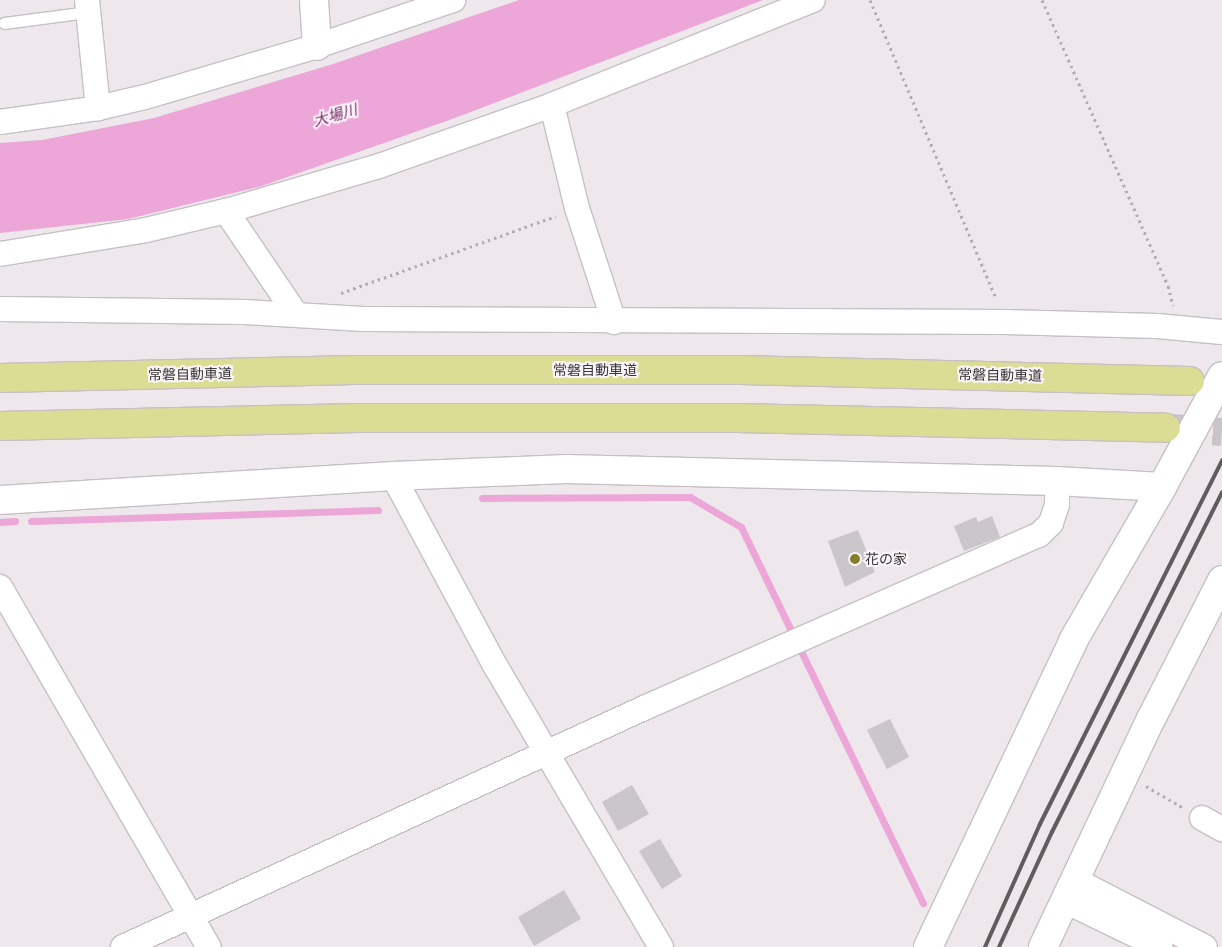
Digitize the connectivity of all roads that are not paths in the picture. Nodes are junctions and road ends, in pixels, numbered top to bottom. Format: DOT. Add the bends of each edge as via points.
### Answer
graph roads {
  1 [pos="314,0"];
  2 [pos="453,0"];
  3 [pos="814,0"];
  4 [pos="87,6"];
  5 [pos="4,23"];
  6 [pos="318,46"];
  7 [pos="552,105"];
  8 [pos="98,108"];
  9 [pos="0,122"];
  10 [pos="226,211"];
  11 [pos="0,254"];
  12 [pos="0,309"];
  13 [pos="294,313"];
  14 [pos="614,322"];
  15 [pos="1222,332"];
  16 [pos="1222,376"];
  17 [pos="0,378"];
  18 [pos="1190,381"];
  19 [pos="0,426"];
  20 [pos="1166,428"];
  21 [pos="393,476"];
  22 [pos="1057,480"];
  23 [pos="1162,487"];
  24 [pos="0,500"];
  25 [pos="1222,580"];
  26 [pos="0,587"];
  27 [pos="548,753"];
  28 [pos="1070,891"];
  29 [pos="191,916"];
  30 [pos="124,947"];
  31 [pos="209,947"];
  32 [pos="661,947"];
  33 [pos="928,947"];
  34 [pos="1043,947"];
  35 [pos="1160,947"];
  36 [pos="1205,947"];
  1 -- 6 [label="street"];
  2 -- 6 [label="street"];
  3 -- 7 [label="street"];
  4 -- 5 [label="lane"];
  4 -- 8 [label="street"];
  6 -- 8 [label="street"];
  7 -- 10 [label="street" via="379,166"];
  7 -- 14 [label="street" via="577,208"];
  8 -- 9 [label="street"];
  10 -- 11 [label="street" via="146,230"];
  10 -- 13 [label="street"];
  12 -- 13 [label="street"];
  13 -- 14 [label="street" via="363,319"];
  14 -- 15 [label="street" via="1005,322 1157,326"];
  16 -- 23 [label="street"];
  17 -- 18 [label="highway, 常磐自動車道" via="354,370 741,370"];
  19 -- 20 [label="highway" via="357,418 738,418"];
  21 -- 22 [label="street" via="566,469"];
  21 -- 24 [label="street"];
  21 -- 27 [label="street" via="496,667"];
  22 -- 23 [label="street"];
  22 -- 27 [label="street" via="1057,505 1051,523 1039,535"];
  23 -- 33 [label="street" via="1074,639"];
  25 -- 28 [label="street" via="1151,719"];
  26 -- 29 [label="street"];
  27 -- 29 [label="street"];
  27 -- 32 [label="street"];
  28 -- 34 [label="street"];
  28 -- 35 [label="street"];
  28 -- 36 [label="street"];
  29 -- 30 [label="street"];
  29 -- 31 [label="street"];
}
